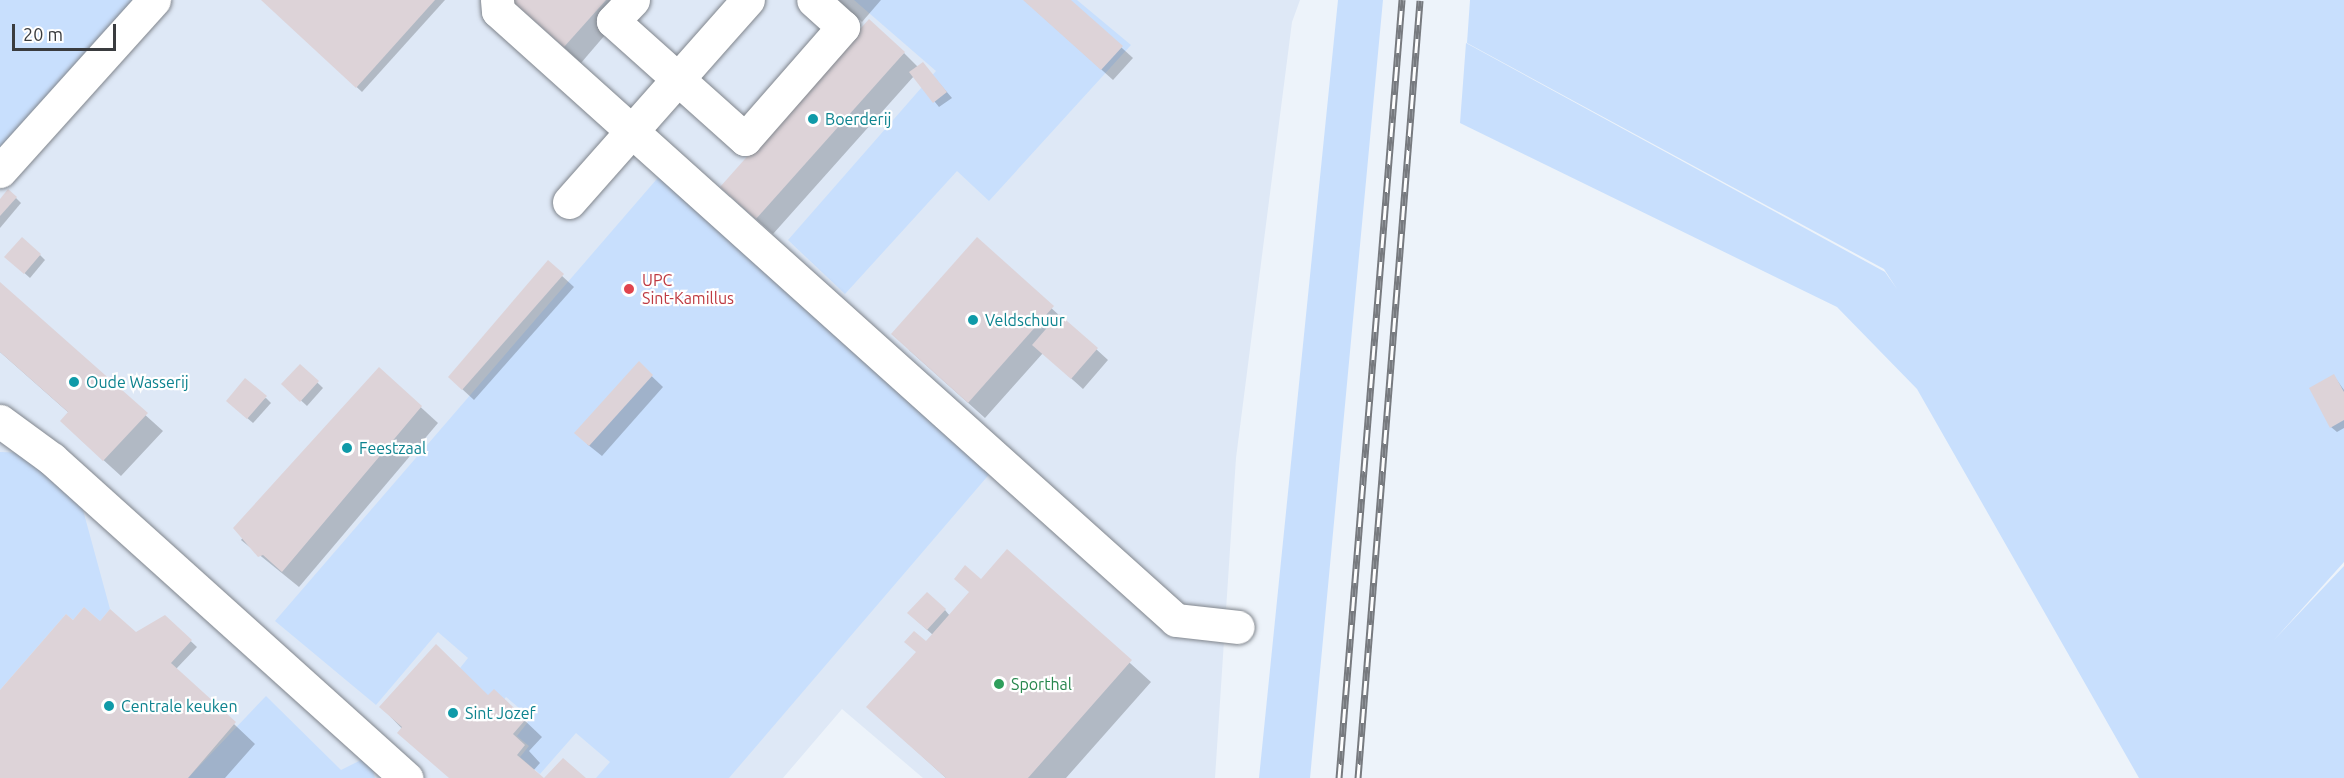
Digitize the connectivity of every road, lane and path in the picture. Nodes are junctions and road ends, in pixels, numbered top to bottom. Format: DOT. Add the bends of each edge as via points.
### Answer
graph roads {
  1 [pos="154,0"];
  2 [pos="497,0"];
  3 [pos="633,0"];
  4 [pos="748,0"];
  5 [pos="813,0"];
  6 [pos="678,79"];
  7 [pos="634,128"];
  8 [pos="0,171"];
  9 [pos="570,202"];
  10 [pos="0,421"];
  11 [pos="1238,627"];
  12 [pos="406,778"];
  1 -- 8 [label="lane"];
  2 -- 7 [label="lane" via="498,11"];
  3 -- 6 [label="lane" via="613,21"];
  4 -- 6 [label="lane"];
  5 -- 6 [label="lane" via="843,27 745,139"];
  6 -- 7 [label="lane"];
  7 -- 9 [label="lane"];
  7 -- 11 [label="lane" via="1176,620"];
  10 -- 12 [label="lane" via="52,459"];
}
